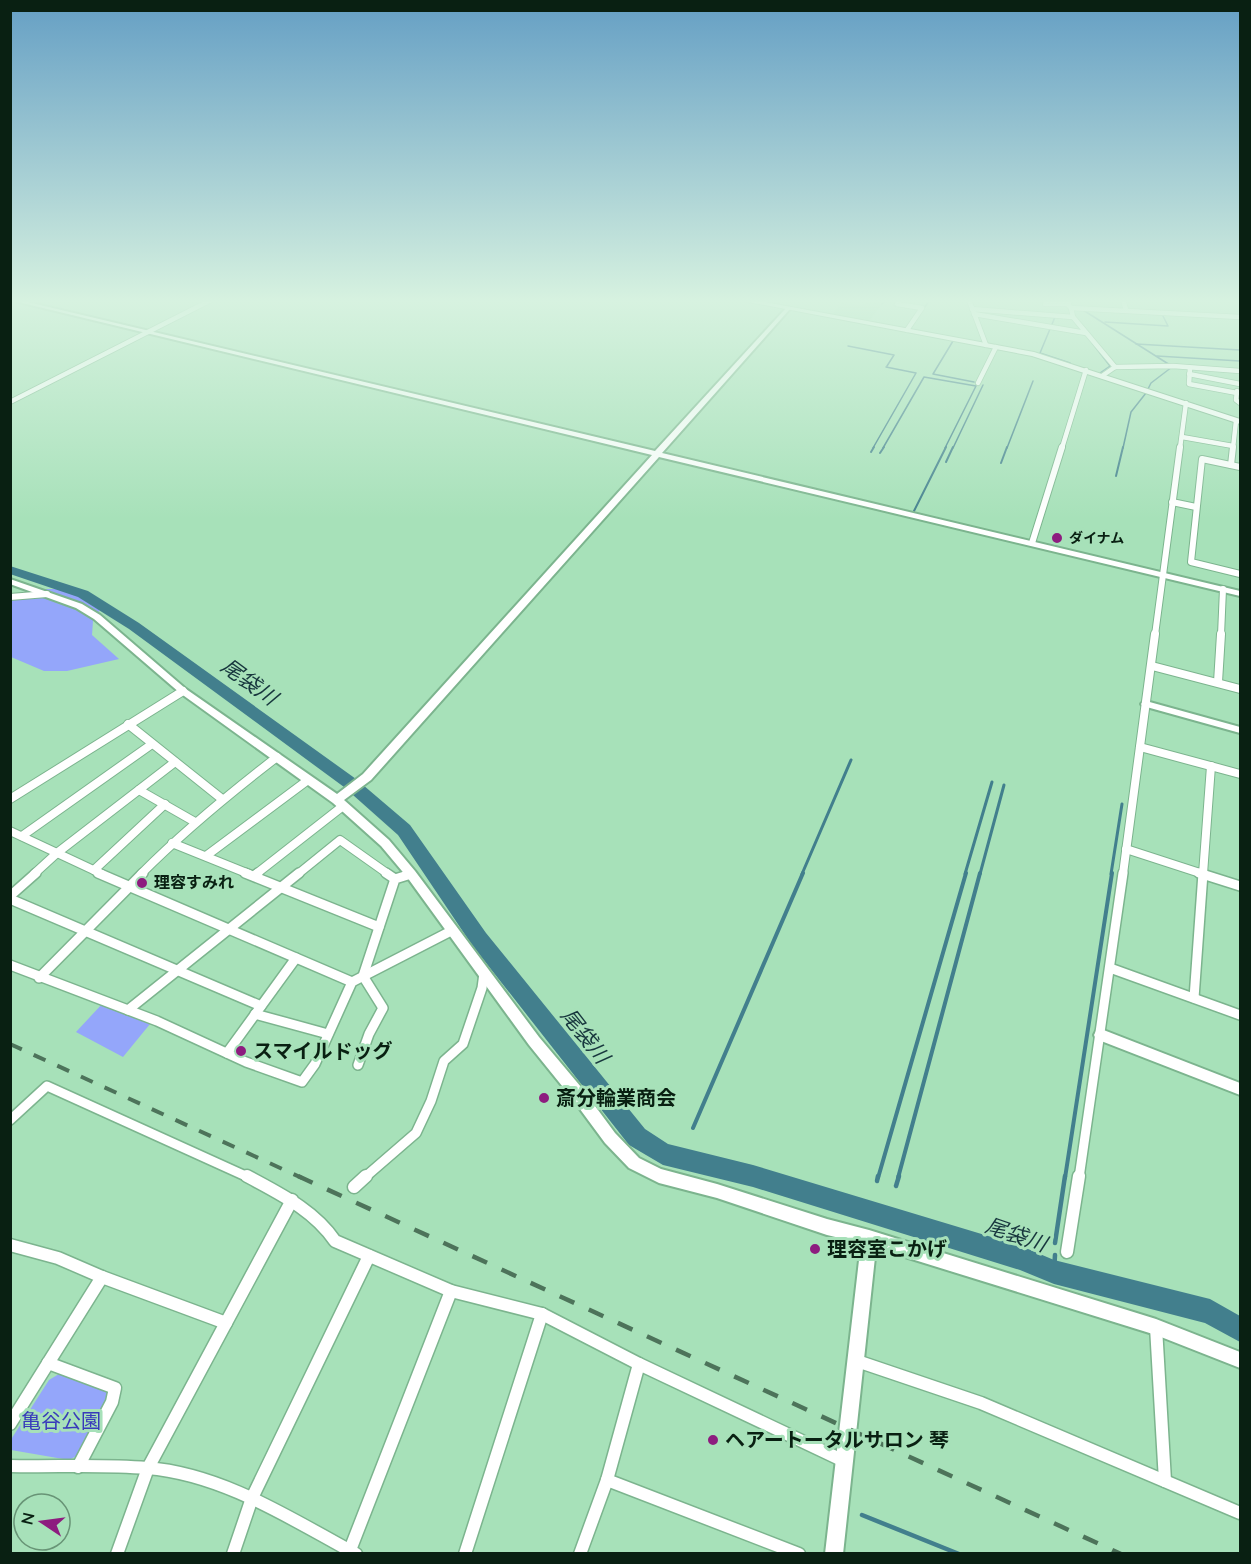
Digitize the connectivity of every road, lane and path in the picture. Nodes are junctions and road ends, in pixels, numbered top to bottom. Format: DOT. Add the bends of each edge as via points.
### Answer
graph roads {
  1 [pos="68,373"];
  2 [pos="317,373"];
  3 [pos="728,373"];
  4 [pos="983,373"];
  5 [pos="1085,373"];
  6 [pos="1094,373"];
  7 [pos="1106,373"];
  8 [pos="1189,374"];
  9 [pos="1102,376"];
  10 [pos="978,383"];
  11 [pos="1239,383"];
  12 [pos="1237,393"];
  13 [pos="10,402"];
  14 [pos="1186,404"];
  15 [pos="1240,404"];
  16 [pos="1238,421"];
  17 [pos="1182,437"];
  18 [pos="1237,440"];
  19 [pos="1233,446"];
  20 [pos="658,454"];
  21 [pos="1231,465"];
  22 [pos="1240,467"];
  23 [pos="1172,502"];
  24 [pos="1196,507"];
  25 [pos="1032,543"];
  26 [pos="1164,574"];
  27 [pos="1240,574"];
  28 [pos="10,580"];
  29 [pos="1223,589"];
  30 [pos="48,593"];
  31 [pos="1240,593"];
  32 [pos="10,597"];
  33 [pos="1152,666"];
  34 [pos="1218,682"];
  35 [pos="1240,689"];
  36 [pos="183,691"];
  37 [pos="1146,704"];
  38 [pos="128,724"];
  39 [pos="1240,730"];
  40 [pos="152,744"];
  41 [pos="1140,747"];
  42 [pos="277,757"];
  43 [pos="175,762"];
  44 [pos="1211,766"];
  45 [pos="1240,774"];
  46 [pos="308,780"];
  47 [pos="139,790"];
  48 [pos="10,799"];
  49 [pos="222,799"];
  50 [pos="341,800"];
  51 [pos="165,804"];
  52 [pos="195,822"];
  53 [pos="10,831"];
  54 [pos="22,836"];
  55 [pos="172,843"];
  56 [pos="1126,849"];
  57 [pos="57,853"];
  58 [pos="206,856"];
  59 [pos="94,870"];
  60 [pos="411,874"];
  61 [pos="1203,874"];
  62 [pos="254,876"];
  63 [pos="395,879"];
  64 [pos="1240,886"];
  65 [pos="129,887"];
  66 [pos="281,887"];
  67 [pos="10,898"];
  68 [pos="379,927"];
  69 [pos="229,929"];
  70 [pos="453,930"];
  71 [pos="84,932"];
  72 [pos="296,958"];
  73 [pos="10,965"];
  74 [pos="1110,968"];
  75 [pos="177,971"];
  76 [pos="484,973"];
  77 [pos="363,976"];
  78 [pos="39,978"];
  79 [pos="352,982"];
  80 [pos="1194,998"];
  81 [pos="261,1006"];
  82 [pos="128,1011"];
  83 [pos="255,1014"];
  84 [pos="1240,1015"];
  85 [pos="328,1034"];
  86 [pos="1101,1035"];
  87 [pos="227,1053"];
  88 [pos="358,1065"];
  89 [pos="1240,1089"];
  90 [pos="10,1119"];
  91 [pos="354,1187"];
  92 [pos="292,1200"];
  93 [pos="869,1238"];
  94 [pos="10,1245"];
  95 [pos="1067,1252"];
  96 [pos="369,1256"];
  97 [pos="102,1277"];
  98 [pos="450,1291"];
  99 [pos="542,1314"];
  100 [pos="226,1323"];
  101 [pos="1156,1327"];
  102 [pos="1240,1360"];
  103 [pos="857,1361"];
  104 [pos="48,1363"];
  105 [pos="639,1364"];
  106 [pos="10,1424"];
  107 [pos="843,1461"];
  108 [pos="10,1466"];
  109 [pos="78,1467"];
  110 [pos="148,1468"];
  111 [pos="607,1480"];
  112 [pos="1165,1481"];
  113 [pos="252,1498"];
  114 [pos="1240,1514"];
  115 [pos="353,1552"];
  116 [pos="117,1554"];
  117 [pos="233,1554"];
  118 [pos="465,1554"];
  119 [pos="580,1554"];
  120 [pos="799,1554"];
  121 [pos="834,1554"];
  1 -- 13 [label="street"];
  2 -- 20 [label="street"];
  3 -- 20 [label="street"];
  4 -- 10 [label="street"];
  5 -- 25 [label="street"];
  6 -- 9 [label="highway"];
  7 -- 9 [label="street"];
  8 -- 11 [label="street"];
  8 -- 12 [label="street" via="1189,384"];
  9 -- 14 [label="highway"];
  11 -- 12 [label="street"];
  12 -- 15 [label="street"];
  14 -- 16 [label="highway"];
  14 -- 17 [label="street"];
  16 -- 18 [label="street"];
  17 -- 19 [label="street"];
  17 -- 23 [label="street"];
  18 -- 19 [label="street"];
  19 -- 21 [label="street"];
  20 -- 25 [label="street"];
  20 -- 50 [label="street"];
  21 -- 22 [label="street"];
  21 -- 24 [label="street" via="1202,459"];
  23 -- 24 [label="street"];
  23 -- 26 [label="street"];
  24 -- 27 [label="street" via="1191,562"];
  25 -- 26 [label="street"];
  26 -- 29 [label="street"];
  26 -- 33 [label="street"];
  28 -- 30 [label="street"];
  29 -- 31 [label="street"];
  29 -- 34 [label="street"];
  30 -- 32 [label="street"];
  30 -- 36 [label="street" via="97,617"];
  33 -- 34 [label="street"];
  33 -- 37 [label="street"];
  34 -- 35 [label="street"];
  36 -- 38 [label="street"];
  36 -- 42 [label="street"];
  37 -- 39 [label="street"];
  37 -- 41 [label="street"];
  38 -- 40 [label="street"];
  38 -- 48 [label="street"];
  40 -- 43 [label="street"];
  40 -- 54 [label="street"];
  41 -- 44 [label="street"];
  41 -- 56 [label="street"];
  42 -- 46 [label="street"];
  42 -- 49 [label="street"];
  43 -- 47 [label="street"];
  43 -- 49 [label="street"];
  44 -- 45 [label="street"];
  44 -- 61 [label="street"];
  46 -- 50 [label="street"];
  46 -- 58 [label="street"];
  47 -- 51 [label="street"];
  47 -- 57 [label="street"];
  49 -- 52 [label="street"];
  50 -- 60 [label="street"];
  50 -- 62 [label="street"];
  51 -- 52 [label="street"];
  51 -- 59 [label="street"];
  52 -- 55 [label="street"];
  53 -- 54 [label="street"];
  54 -- 57 [label="street"];
  55 -- 58 [label="street"];
  55 -- 65 [label="street"];
  56 -- 61 [label="street"];
  56 -- 74 [label="street"];
  57 -- 59 [label="street"];
  57 -- 67 [label="street"];
  58 -- 62 [label="street"];
  59 -- 65 [label="street"];
  60 -- 63 [label="street"];
  60 -- 70 [label="street"];
  61 -- 64 [label="street"];
  61 -- 80 [label="street"];
  62 -- 66 [label="street"];
  63 -- 66 [label="street" via="340,840"];
  63 -- 68 [label="street"];
  65 -- 69 [label="street"];
  65 -- 71 [label="street"];
  66 -- 68 [label="street"];
  66 -- 69 [label="street"];
  67 -- 71 [label="street"];
  68 -- 77 [label="street"];
  69 -- 72 [label="street"];
  69 -- 75 [label="street"];
  70 -- 76 [label="street"];
  70 -- 77 [label="street"];
  71 -- 75 [label="street"];
  71 -- 78 [label="street"];
  72 -- 79 [label="street"];
  72 -- 81 [label="street"];
  73 -- 78 [label="street"];
  74 -- 80 [label="street"];
  74 -- 86 [label="street"];
  75 -- 81 [label="street"];
  75 -- 82 [label="street"];
  76 -- 91 [label="street" via="464,1044 444,1061 416,1133"];
  76 -- 93 [label="street" via="610,1138 634,1163 659,1176"];
  77 -- 79 [label="street"];
  77 -- 88 [label="street" via="383,1008"];
  78 -- 82 [label="street"];
  79 -- 85 [label="street"];
  80 -- 84 [label="street"];
  81 -- 83 [label="street"];
  82 -- 87 [label="street"];
  83 -- 85 [label="street"];
  83 -- 87 [label="street"];
  85 -- 87 [label="street" via="302,1082"];
  86 -- 89 [label="street"];
  86 -- 95 [label="street"];
  90 -- 92 [label="street" via="47,1086"];
  92 -- 96 [label="street" via="325,1226 335,1241"];
  92 -- 100 [label="street"];
  93 -- 101 [label="street"];
  93 -- 103 [label="street"];
  94 -- 97 [label="street" via="55,1257"];
  96 -- 98 [label="street"];
  96 -- 113 [label="street"];
  97 -- 100 [label="street"];
  97 -- 104 [label="street"];
  98 -- 99 [label="street"];
  98 -- 115 [label="street"];
  99 -- 105 [label="street"];
  99 -- 118 [label="street"];
  100 -- 110 [label="street"];
  101 -- 102 [label="street"];
  101 -- 112 [label="street"];
  103 -- 107 [label="street"];
  103 -- 112 [label="street" via="981,1403"];
  104 -- 106 [label="street"];
  104 -- 109 [label="street" via="115,1388 112,1402"];
  105 -- 107 [label="street"];
  105 -- 111 [label="street"];
  107 -- 121 [label="street"];
  108 -- 109 [label="street"];
  109 -- 110 [label="street"];
  110 -- 113 [label="street" via="198,1478"];
  110 -- 116 [label="street"];
  111 -- 119 [label="street"];
  111 -- 120 [label="street"];
  112 -- 114 [label="street"];
  113 -- 115 [label="street"];
  113 -- 117 [label="street"];
}
